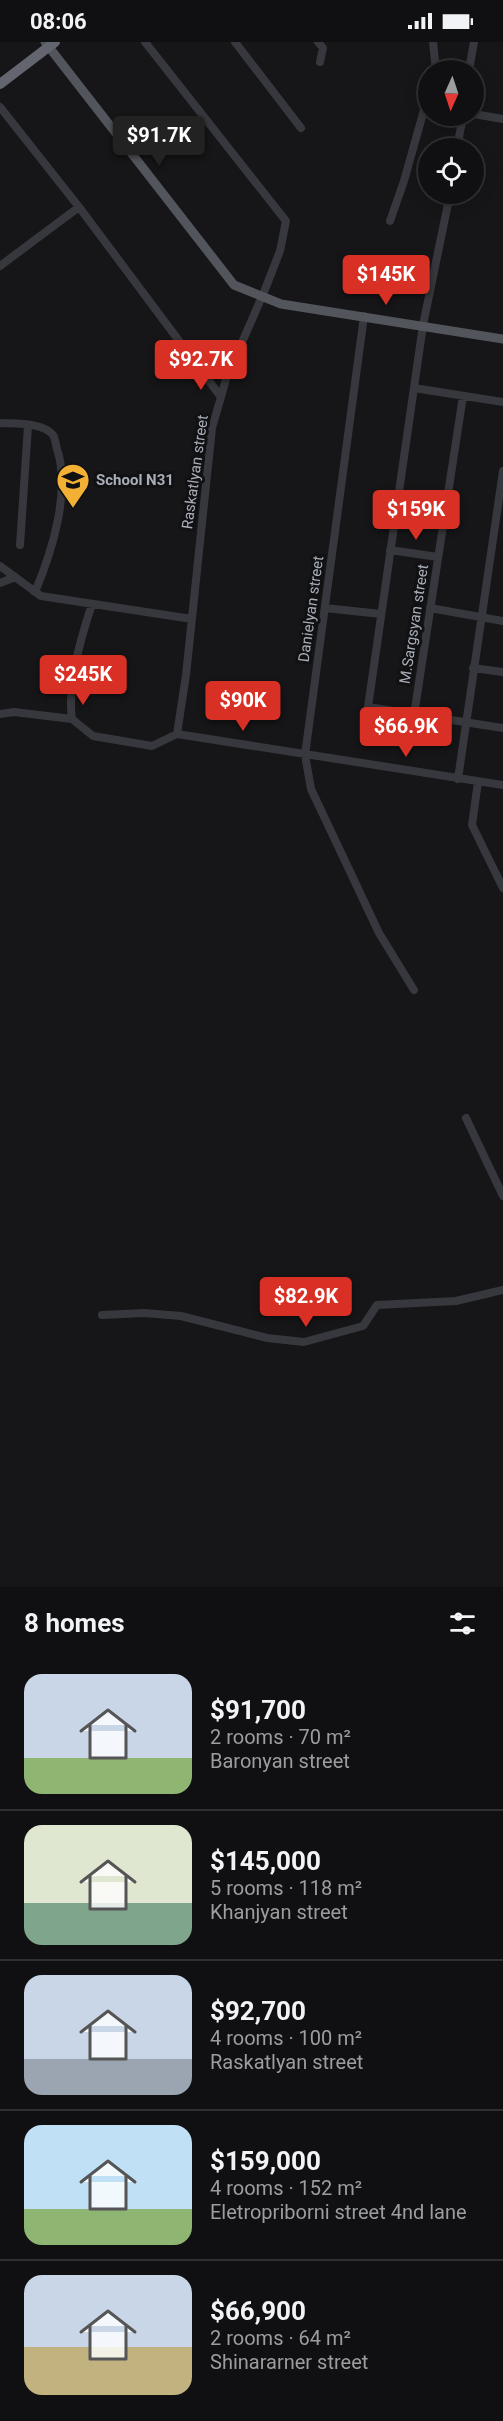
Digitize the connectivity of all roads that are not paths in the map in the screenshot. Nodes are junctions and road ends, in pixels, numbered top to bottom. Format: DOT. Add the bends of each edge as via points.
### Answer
graph roads {
  1 [pos="145,42"];
  2 [pos="235,42"];
  3 [pos="318,42"];
  4 [pos="433,42"];
  5 [pos="474,42"];
  6 [pos="49,44"];
  7 [pos="435,60"];
  8 [pos="471,60"];
  9 [pos="320,62"];
  10 [pos="0,84"];
  11 [pos="0,107"];
  12 [pos="484,116"];
  13 [pos="503,119"];
  14 [pos="419,126"];
  15 [pos="301,128"];
  16 [pos="448,204"];
  17 [pos="79,207"];
  18 [pos="390,221"];
  19 [pos="0,266"];
  20 [pos="262,297"];
  21 [pos="364,316"];
  22 [pos="423,325"];
  23 [pos="503,339"];
  24 [pos="414,388"];
  25 [pos="463,396"];
  26 [pos="221,397"];
  27 [pos="503,402"];
  28 [pos="0,423"];
  29 [pos="28,426"];
  30 [pos="503,471"];
  31 [pos="20,546"];
  32 [pos="390,550"];
  33 [pos="438,557"];
  34 [pos="0,566"];
  35 [pos="15,577"];
  36 [pos="0,583"];
  37 [pos="35,592"];
  38 [pos="93,604"];
  39 [pos="325,608"];
  40 [pos="430,608"];
  41 [pos="381,614"];
  42 [pos="481,617"];
  43 [pos="192,619"];
  44 [pos="503,621"];
  45 [pos="474,668"];
  46 [pos="503,672"];
  47 [pos="0,714"];
  48 [pos="414,715"];
  49 [pos="72,719"];
  50 [pos="466,722"];
  51 [pos="503,728"];
  52 [pos="177,734"];
  53 [pos="305,755"];
  54 [pos="458,779"];
  55 [pos="478,782"];
  56 [pos="503,785"];
  57 [pos="503,888"];
  58 [pos="414,990"];
  59 [pos="466,1118"];
  60 [pos="503,1196"];
  61 [pos="503,1290"];
  62 [pos="102,1315"];
  1 -- 20 [label="street" via="286,221 280,251"];
  2 -- 15 [label="street"];
  3 -- 9 [label="street" via="323,48"];
  4 -- 7 [label="street"];
  5 -- 8 [label="street"];
  6 -- 10 [label="highway"];
  6 -- 20 [label="main road" via="234,285"];
  11 -- 17 [label="street, Raskatlyan street"];
  12 -- 13 [label="street"];
  14 -- 18 [label="street"];
  16 -- 22 [label="street"];
  17 -- 19 [label="street"];
  17 -- 26 [label="street, Raskatlyan street"];
  20 -- 21 [label="main road" via="281,304"];
  20 -- 26 [label="street"];
  21 -- 22 [label="main road"];
  21 -- 39 [label="street, Danielyan street"];
  22 -- 23 [label="main road"];
  22 -- 24 [label="street"];
  24 -- 25 [label="street"];
  24 -- 32 [label="street"];
  25 -- 27 [label="street"];
  25 -- 33 [label="street, M.Sargsyan street"];
  26 -- 43 [label="street, Raskatlyan street" via="212,428"];
  28 -- 29 [label="street"];
  29 -- 31 [label="street"];
  29 -- 37 [label="street" via="41,427 53,435 62,463 61,506"];
  30 -- 42 [label="street"];
  32 -- 33 [label="street"];
  32 -- 41 [label="street"];
  33 -- 40 [label="street, M.Sargsyan street"];
  34 -- 35 [label="street"];
  35 -- 36 [label="street"];
  35 -- 37 [label="street"];
  37 -- 38 [label="street"];
  38 -- 43 [label="street"];
  38 -- 49 [label="street" via="69,700"];
  39 -- 41 [label="street"];
  39 -- 53 [label="street, Danielyan street"];
  40 -- 42 [label="street"];
  40 -- 48 [label="street, M.Sargsyan street"];
  41 -- 48 [label="street" via="368,706"];
  42 -- 44 [label="street"];
  42 -- 45 [label="street"];
  43 -- 52 [label="street, Raskatlyan street"];
  45 -- 46 [label="street"];
  45 -- 50 [label="street"];
  47 -- 49 [label="street"];
  48 -- 50 [label="street"];
  49 -- 52 [label="street" via="93,736 152,746"];
  50 -- 51 [label="street"];
  50 -- 54 [label="street"];
  52 -- 53 [label="street"];
  53 -- 54 [label="street"];
  53 -- 58 [label="street, Danielyan street" via="311,789 379,933"];
  54 -- 55 [label="street"];
  55 -- 56 [label="street"];
  55 -- 57 [label="street" via="472,825"];
  59 -- 60 [label="street"];
  61 -- 62 [label="street" via="456,1301 377,1305 363,1326 304,1342 267,1338 181,1316"];
}
